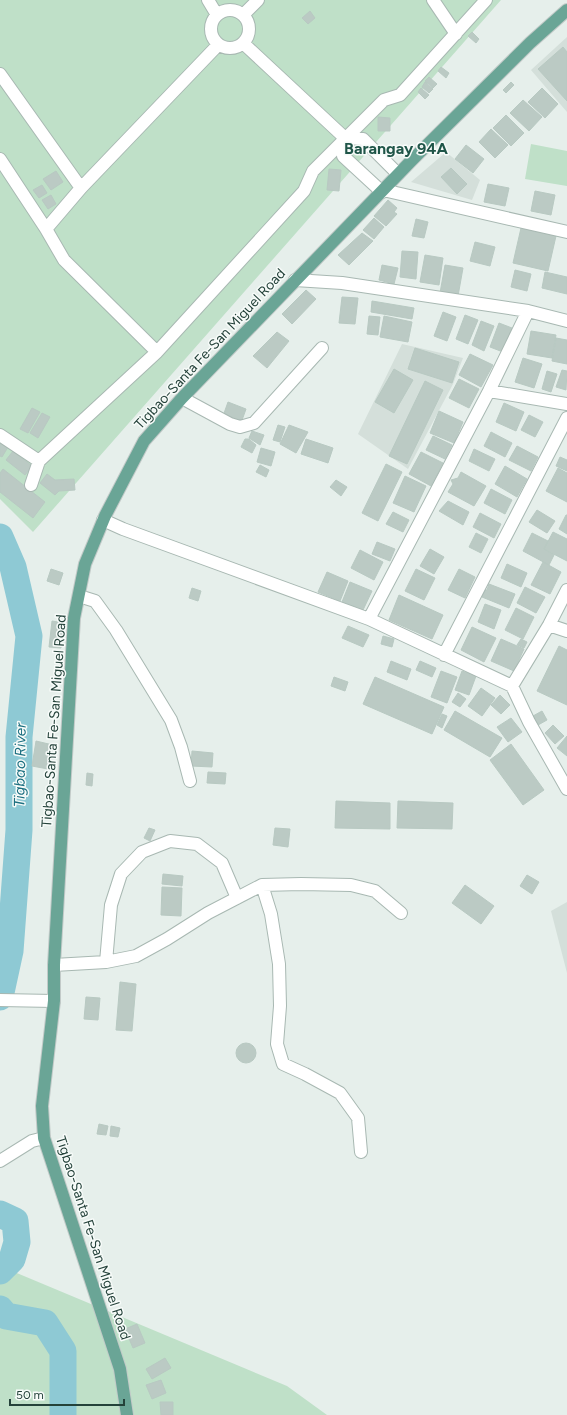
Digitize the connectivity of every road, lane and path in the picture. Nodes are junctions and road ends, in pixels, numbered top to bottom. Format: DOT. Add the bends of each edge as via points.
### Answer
graph roads {
  1 [pos="208,0"];
  2 [pos="258,0"];
  3 [pos="433,0"];
  4 [pos="484,1"];
  5 [pos="567,10"];
  6 [pos="217,15"];
  7 [pos="243,16"];
  8 [pos="456,34"];
  9 [pos="243,43"];
  10 [pos="218,45"];
  11 [pos="0,74"];
  12 [pos="345,138"];
  13 [pos="0,159"];
  14 [pos="398,174"];
  15 [pos="81,188"];
  16 [pos="383,191"];
  17 [pos="46,230"];
  18 [pos="567,232"];
  19 [pos="295,280"];
  20 [pos="528,311"];
  21 [pos="567,321"];
  22 [pos="322,348"];
  23 [pos="157,352"];
  24 [pos="489,391"];
  25 [pos="182,398"];
  26 [pos="567,404"];
  27 [pos="567,418"];
  28 [pos="0,435"];
  29 [pos="39,461"];
  30 [pos="31,484"];
  31 [pos="103,520"];
  32 [pos="567,590"];
  33 [pos="79,596"];
  34 [pos="369,619"];
  35 [pos="549,625"];
  36 [pos="567,631"];
  37 [pos="444,655"];
  38 [pos="512,686"];
  39 [pos="190,781"];
  40 [pos="567,789"];
  41 [pos="262,885"];
  42 [pos="237,898"];
  43 [pos="401,913"];
  44 [pos="106,962"];
  45 [pos="54,965"];
  46 [pos="0,1000"];
  47 [pos="54,1001"];
  48 [pos="44,1138"];
  49 [pos="361,1152"];
  50 [pos="0,1161"];
  51 [pos="127,1415"];
  1 -- 6 [label="street"];
  2 -- 7 [label="street"];
  3 -- 8 [label="street"];
  4 -- 8 [label="street"];
  5 -- 14 [label="main road, Tigbao-Santa Fe-San Miguel Road" via="530,43"];
  6 -- 7 [label="street" via="227,10"];
  6 -- 10 [label="street" via="210,26 213,39"];
  7 -- 9 [label="street" via="249,32"];
  8 -- 12 [label="street" via="400,95 384,100"];
  9 -- 10 [label="street" via="231,48"];
  9 -- 12 [label="street"];
  10 -- 15 [label="street"];
  11 -- 15 [label="street"];
  12 -- 14 [label="street" via="363,139"];
  12 -- 16 [label="street" via="343,156"];
  12 -- 23 [label="street" via="313,171 304,191"];
  13 -- 17 [label="street"];
  14 -- 16 [label="main road, Tigbao-Santa Fe-San Miguel Road"];
  15 -- 17 [label="street"];
  16 -- 18 [label="street"];
  16 -- 19 [label="main road, Tigbao-Santa Fe-San Miguel Road"];
  17 -- 23 [label="street" via="64,260"];
  19 -- 20 [label="street" via="342,283"];
  19 -- 25 [label="main road, Tigbao-Santa Fe-San Miguel Road"];
  20 -- 21 [label="street"];
  20 -- 24 [label="street"];
  22 -- 25 [label="street" via="254,423 240,427 230,424"];
  23 -- 29 [label="street"];
  24 -- 26 [label="street"];
  24 -- 34 [label="street"];
  25 -- 31 [label="main road, Tigbao-Santa Fe-San Miguel Road" via="144,441"];
  27 -- 37 [label="street"];
  28 -- 29 [label="street"];
  29 -- 30 [label="street"];
  31 -- 33 [label="main road, Tigbao-Santa Fe-San Miguel Road" via="85,564"];
  31 -- 34 [label="street"];
  32 -- 35 [label="street"];
  33 -- 39 [label="street" via="95,601 164,707 181,747"];
  33 -- 45 [label="main road, Tigbao-Santa Fe-San Miguel Road" via="74,618"];
  34 -- 37 [label="street"];
  35 -- 36 [label="street"];
  35 -- 38 [label="street"];
  37 -- 38 [label="street"];
  38 -- 40 [label="street"];
  41 -- 42 [label="street"];
  41 -- 43 [label="street" via="351,885 375,891"];
  41 -- 49 [label="street" via="271,914 279,964 280,1006 277,1044 283,1064 340,1093 358,1118"];
  42 -- 44 [label="street" via="136,956"];
  42 -- 44 [label="street" via="222,863 197,844 170,841 142,852 121,874 111,905"];
  44 -- 45 [label="street"];
  45 -- 47 [label="main road, Tigbao-Santa Fe-San Miguel Road"];
  46 -- 47 [label="street"];
  47 -- 48 [label="main road, Tigbao-Santa Fe-San Miguel Road" via="42,1106"];
  48 -- 50 [label="street" via="32,1142"];
  48 -- 51 [label="main road, Tigbao-Santa Fe-San Miguel Road" via="120,1369"];
}
